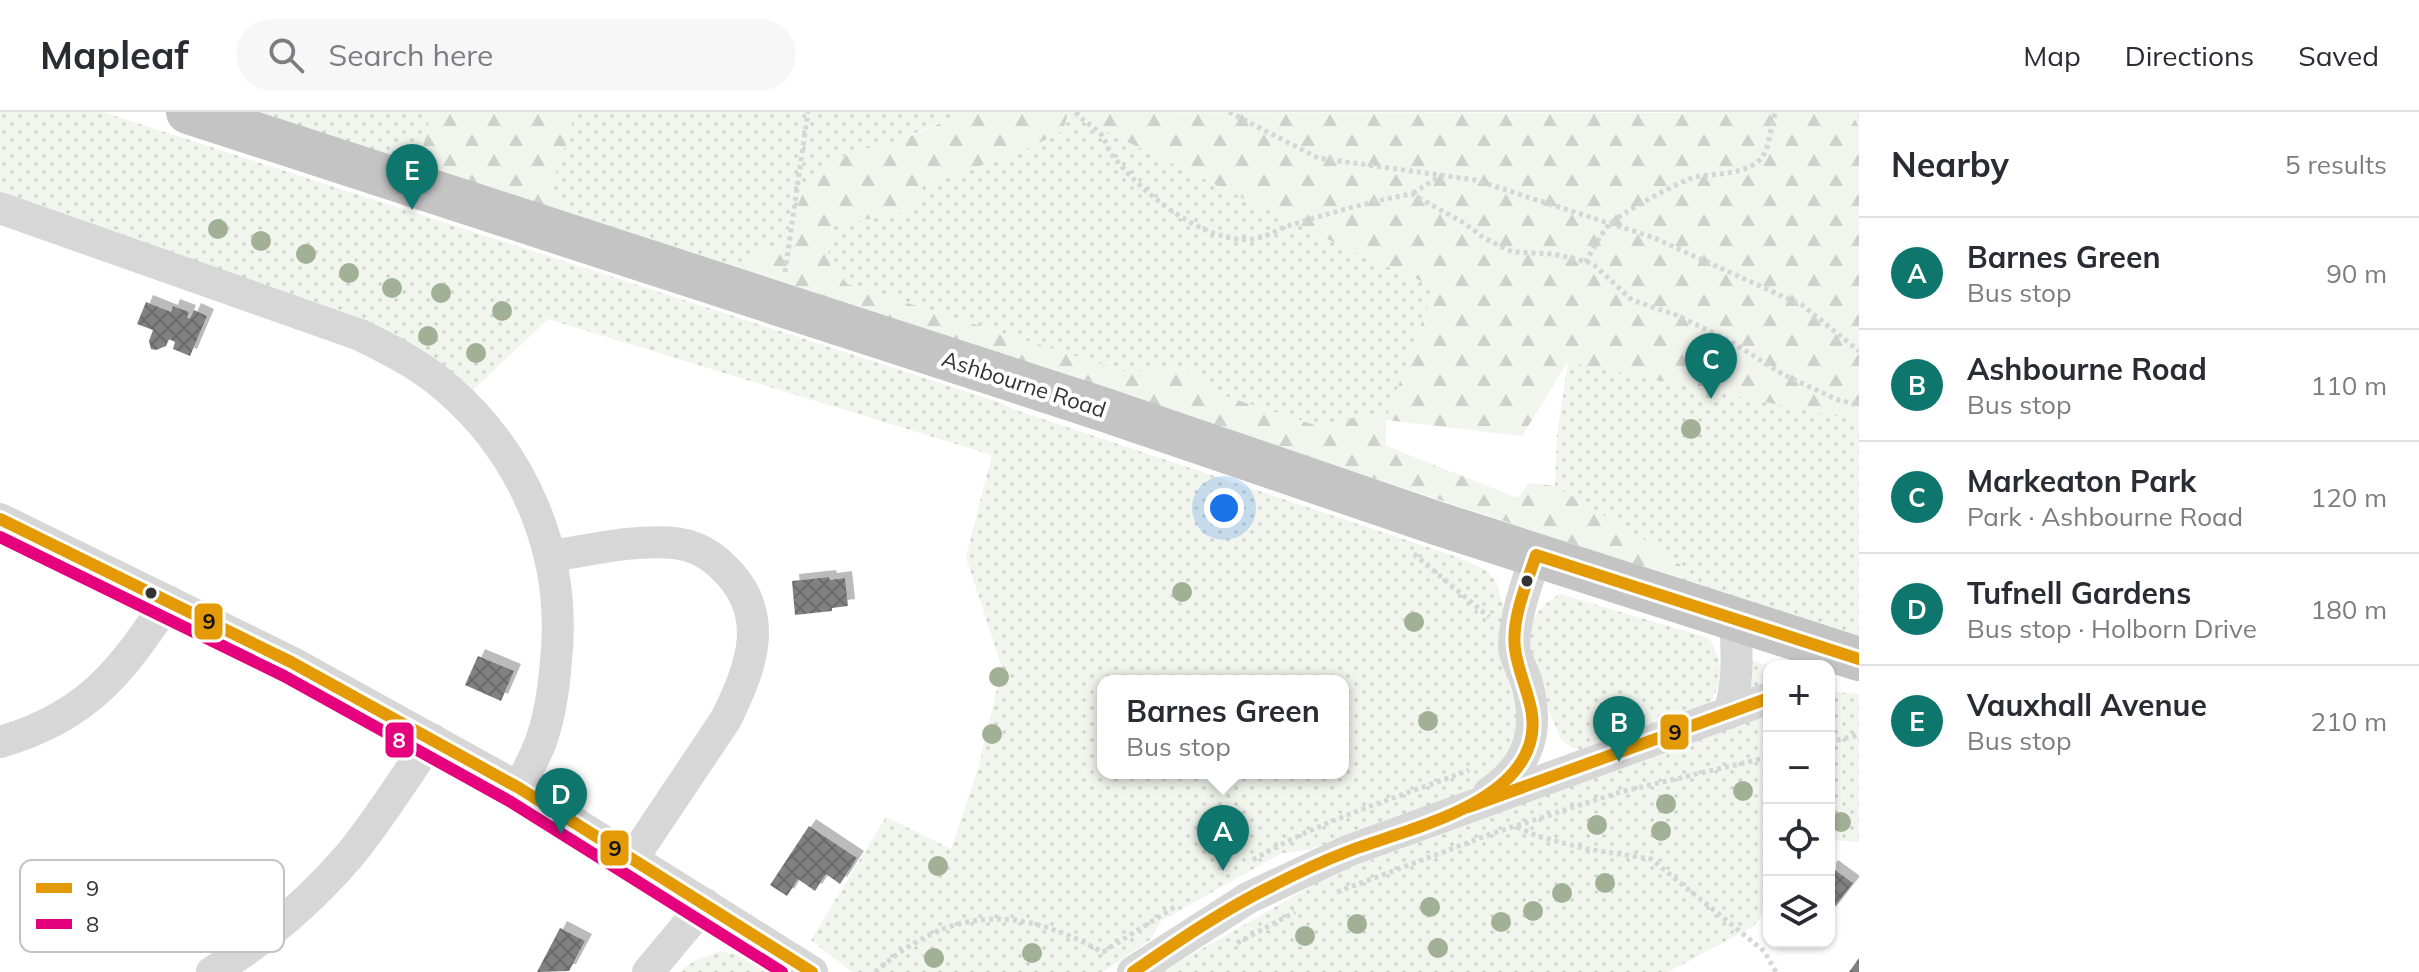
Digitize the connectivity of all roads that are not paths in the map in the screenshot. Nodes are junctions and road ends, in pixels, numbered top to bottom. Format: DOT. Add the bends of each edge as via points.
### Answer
graph roads {
  1 [pos="188,112"];
  2 [pos="0,208"];
  3 [pos="0,519"];
  4 [pos="1536,555"];
  5 [pos="552,556"];
  6 [pos="168,601"];
  7 [pos="1735,619"];
  8 [pos="1859,661"];
  9 [pos="1835,672"];
  10 [pos="1763,700"];
  11 [pos="1729,713"];
  12 [pos="432,739"];
  13 [pos="0,742"];
  14 [pos="519,788"];
  15 [pos="1463,809"];
  16 [pos="633,858"];
  17 [pos="705,904"];
  18 [pos="284,919"];
  19 [pos="241,952"];
  20 [pos="1124,966"];
  21 [pos="212,972"];
  22 [pos="648,972"];
  23 [pos="812,972"];
  1 -- 4 [label="highway, Ashbourne Road"];
  2 -- 5 [label="street" via="346,329 407,358 447,388 498,444 524,486"];
  3 -- 6 [label="street"];
  4 -- 7 [label="highway, Ashbourne Road"];
  4 -- 15 [label="street" via="1514,648 1531,701 1530,745 1514,772"];
  5 -- 14 [label="street" via="558,617 554,685 540,743"];
  5 -- 16 [label="street" via="653,542 688,545 719,563 747,596 752,645 738,695"];
  6 -- 12 [label="street"];
  6 -- 13 [label="street" via="136,650 90,699 62,717"];
  7 -- 8 [label="highway, Ashbourne Road"];
  7 -- 11 [label="street" via="1738,663"];
  8 -- 9 [label="street"];
  10 -- 11 [label="street"];
  11 -- 15 [label="street"];
  12 -- 14 [label="street"];
  12 -- 18 [label="street" via="351,853"];
  14 -- 16 [label="street"];
  15 -- 20 [label="street" via="1294,876"];
  16 -- 17 [label="street"];
  17 -- 22 [label="street"];
  17 -- 23 [label="street"];
  19 -- 21 [label="street"];
}
